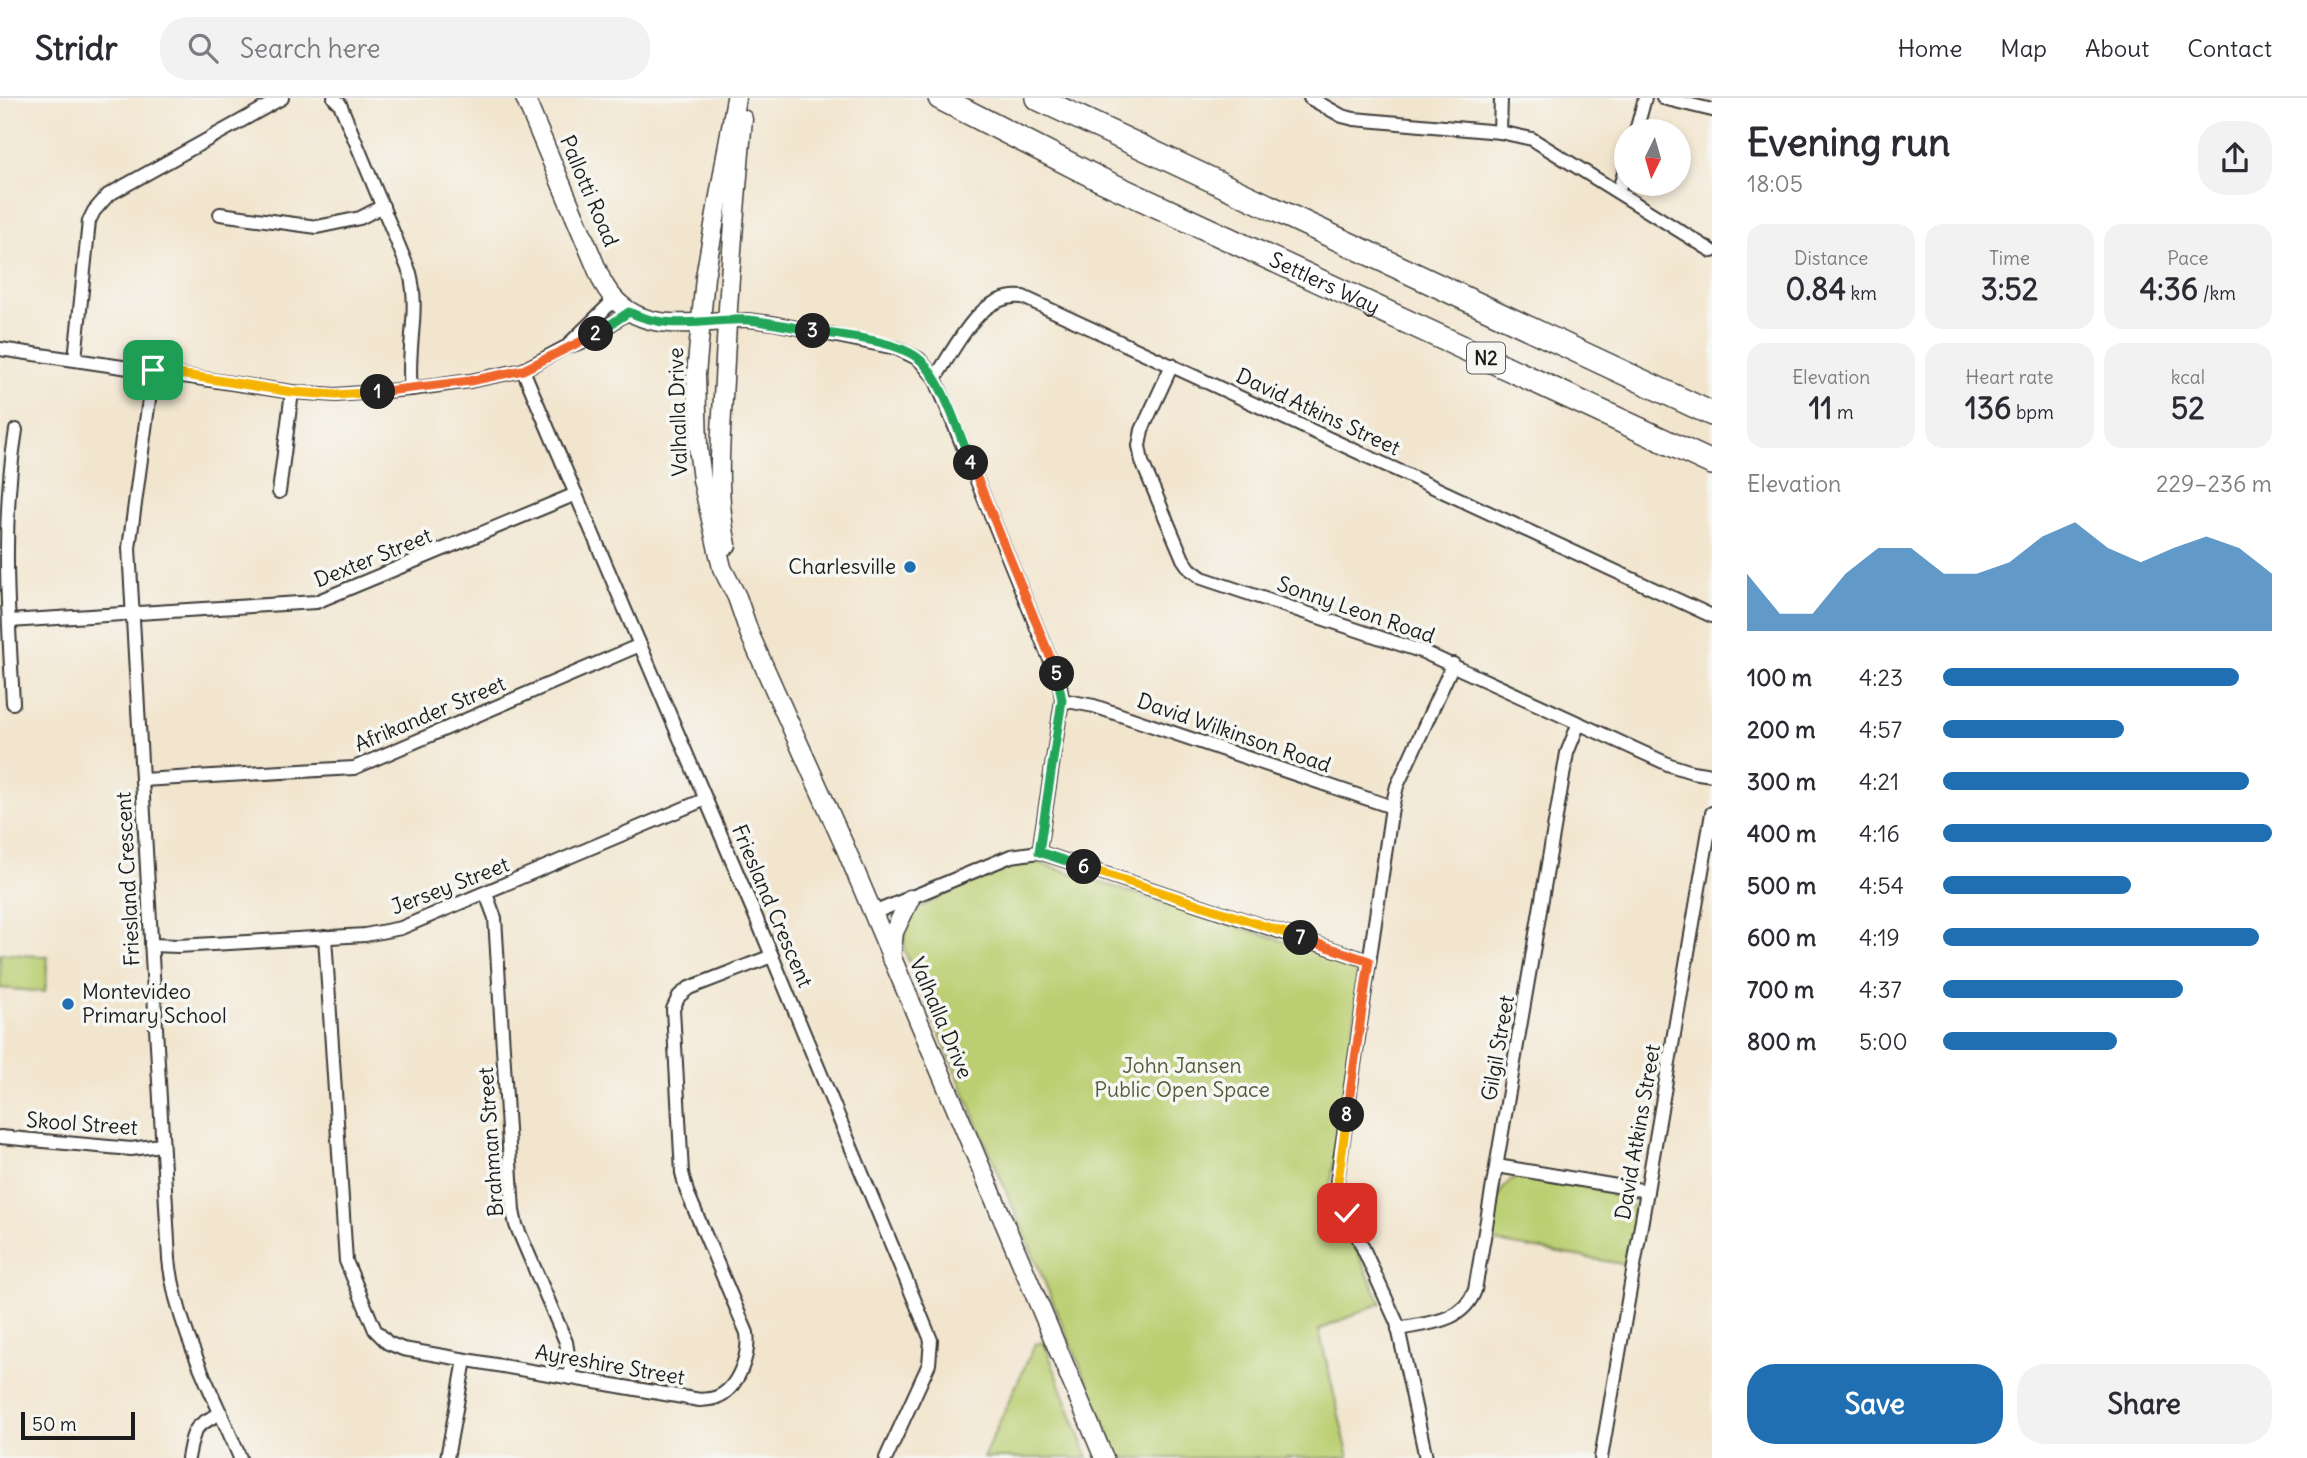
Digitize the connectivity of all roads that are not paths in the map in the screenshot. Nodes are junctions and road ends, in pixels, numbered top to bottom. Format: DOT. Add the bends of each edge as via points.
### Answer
graph roads {
  1 [pos="282,98"];
  2 [pos="334,98"];
  3 [pos="525,98"];
  4 [pos="737,98"];
  5 [pos="745,98"];
  6 [pos="940,98"];
  7 [pos="1037,98"];
  8 [pos="1310,98"];
  9 [pos="1501,98"];
  10 [pos="1644,98"];
  11 [pos="1663,98"];
  12 [pos="1712,110"];
  13 [pos="1639,119"];
  14 [pos="1500,132"];
  15 [pos="1614,189"];
  16 [pos="1624,196"];
  17 [pos="383,206"];
  18 [pos="220,214"];
  19 [pos="1712,251"];
  20 [pos="614,300"];
  21 [pos="629,312"];
  22 [pos="726,321"];
  23 [pos="699,323"];
  24 [pos="564,348"];
  25 [pos="0,349"];
  26 [pos="75,359"];
  27 [pos="1172,365"];
  28 [pos="153,370"];
  29 [pos="523,370"];
  30 [pos="936,378"];
  31 [pos="411,389"];
  32 [pos="292,392"];
  33 [pos="1712,414"];
  34 [pos="16,430"];
  35 [pos="1712,463"];
  36 [pos="5,467"];
  37 [pos="279,492"];
  38 [pos="576,494"];
  39 [pos="737,597"];
  40 [pos="132,614"];
  41 [pos="1712,616"];
  42 [pos="9,621"];
  43 [pos="640,645"];
  44 [pos="1453,664"];
  45 [pos="1062,700"];
  46 [pos="13,703"];
  47 [pos="1579,723"];
  48 [pos="1712,775"];
  49 [pos="142,780"];
  50 [pos="706,799"];
  51 [pos="1392,807"];
  52 [pos="1712,813"];
  53 [pos="1039,852"];
  54 [pos="486,894"];
  55 [pos="910,899"];
  56 [pos="871,914"];
  57 [pos="325,937"];
  58 [pos="151,945"];
  59 [pos="772,956"];
  60 [pos="891,958"];
  61 [pos="1369,961"];
  62 [pos="0,1137"];
  63 [pos="161,1146"];
  64 [pos="1497,1166"];
  65 [pos="1647,1191"];
  66 [pos="1398,1329"];
  67 [pos="466,1360"];
  68 [pos="572,1378"];
  69 [pos="221,1413"];
  70 [pos="188,1458"];
  71 [pos="240,1458"];
  72 [pos="447,1458"];
  73 [pos="886,1458"];
  74 [pos="1104,1458"];
  75 [pos="1426,1458"];
  76 [pos="1601,1458"];
  1 -- 26 [label="street" via="100,203 89,221"];
  2 -- 17 [label="street"];
  3 -- 20 [label="main road, Pallotti Road"];
  4 -- 23 [label="main road, Valhalla Drive"];
  5 -- 22 [label="main road, Valhalla Drive"];
  6 -- 35 [label="highway, Settlers Way / N2" via="1085,172"];
  7 -- 33 [label="highway, N2"];
  8 -- 14 [label="street" via="1354,119"];
  9 -- 14 [label="street"];
  10 -- 13 [label="street"];
  11 -- 12 [label="street"];
  14 -- 15 [label="street" via="1541,143"];
  16 -- 19 [label="street"];
  17 -- 18 [label="street" via="360,218 317,227"];
  17 -- 31 [label="street" via="414,290"];
  20 -- 21 [label="main road"];
  20 -- 24 [label="street"];
  21 -- 23 [label="main road" via="665,323"];
  21 -- 24 [label="street" via="588,340"];
  22 -- 23 [label="main road"];
  22 -- 30 [label="street" via="773,323 896,348 919,359"];
  22 -- 39 [label="main road, Valhalla Drive" via="719,483"];
  23 -- 39 [label="main road, Valhalla Drive" via="695,382 702,480 722,568"];
  24 -- 29 [label="street"];
  25 -- 26 [label="street"];
  26 -- 28 [label="street"];
  27 -- 30 [label="street, David Atkins Street" via="1015,296 984,308"];
  27 -- 41 [label="street, David Atkins Street"];
  27 -- 44 [label="street, Sonny Leon Road" via="1142,430 1140,454 1189,569 1202,578"];
  28 -- 32 [label="street"];
  28 -- 40 [label="street, Friesland Crescent" via="129,548"];
  29 -- 31 [label="street"];
  29 -- 38 [label="street, Friesland Crescent"];
  30 -- 45 [label="street" via="1057,675"];
  31 -- 32 [label="street" via="336,395"];
  32 -- 37 [label="street"];
  34 -- 36 [label="street"];
  36 -- 42 [label="street"];
  38 -- 40 [label="street, Dexter Street" via="325,600"];
  38 -- 43 [label="street, Friesland Crescent"];
  39 -- 56 [label="main road, Valhalla Drive"];
  40 -- 42 [label="street, Dexter Street"];
  40 -- 49 [label="street, Friesland Crescent"];
  42 -- 46 [label="street"];
  43 -- 49 [label="street, Afrikander Street" via="354,768"];
  43 -- 50 [label="street, Friesland Crescent"];
  44 -- 47 [label="street, Sonny Leon Road"];
  44 -- 51 [label="street" via="1397,786"];
  45 -- 51 [label="street, David Wilkinson Road" via="1094,706"];
  45 -- 53 [label="street"];
  47 -- 48 [label="street, Sonny Leon Road" via="1682,769"];
  47 -- 64 [label="street, Gilgil Street" via="1567,753"];
  49 -- 58 [label="street, Friesland Crescent"];
  50 -- 54 [label="street, Jersey Street"];
  50 -- 59 [label="street, Friesland Crescent"];
  51 -- 61 [label="street"];
  52 -- 65 [label="street, David Atkins Street"];
  53 -- 55 [label="street" via="1011,856"];
  53 -- 61 [label="street"];
  54 -- 57 [label="street, Jersey Street" via="401,928"];
  54 -- 68 [label="street, Brahman Street" via="495,918 513,1211 566,1342"];
  55 -- 56 [label="street"];
  55 -- 60 [label="main road" via="894,932"];
  56 -- 60 [label="main road, Valhalla Drive"];
  57 -- 58 [label="street, Jersey Street"];
  57 -- 67 [label="street, Ayreshire Street" via="346,1261 376,1330 388,1343"];
  58 -- 63 [label="street, Friesland Crescent"];
  59 -- 68 [label="street, Ayreshire Street" via="689,988 673,1009 682,1173 747,1334 747,1352 737,1376 719,1397 700,1400"];
  59 -- 73 [label="street, Friesland Crescent" via="931,1340 929,1364"];
  60 -- 74 [label="main road, Valhalla Drive"];
  61 -- 66 [label="street" via="1338,1181 1343,1204"];
  62 -- 63 [label="street, Skool Street" via="131,1149"];
  63 -- 69 [label="street, Friesland Crescent" via="174,1296"];
  64 -- 65 [label="street"];
  64 -- 66 [label="street, Gilgil Street" via="1471,1300 1449,1318"];
  65 -- 76 [label="street, David Atkins Street"];
  66 -- 75 [label="street"];
  67 -- 68 [label="street, Ayreshire Street"];
  67 -- 72 [label="street"];
  69 -- 70 [label="street" via="199,1424 192,1434"];
  69 -- 71 [label="street, Friesland Crescent"];
}
